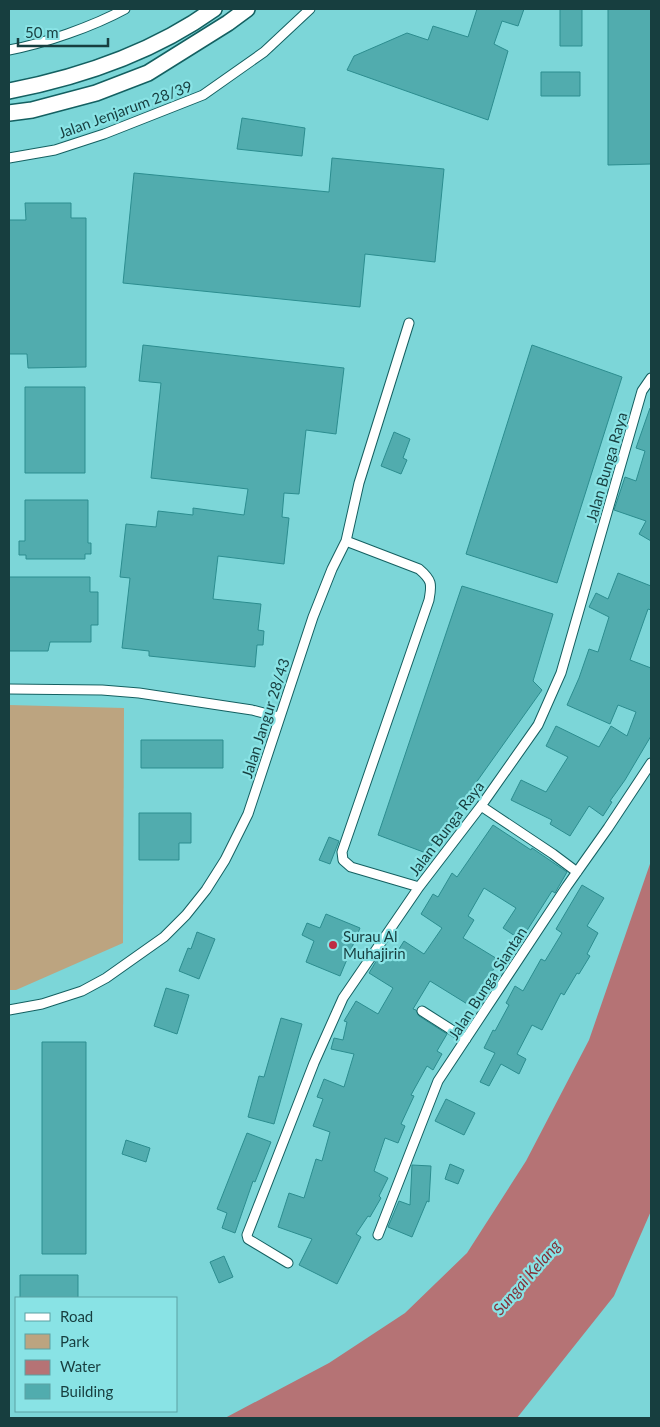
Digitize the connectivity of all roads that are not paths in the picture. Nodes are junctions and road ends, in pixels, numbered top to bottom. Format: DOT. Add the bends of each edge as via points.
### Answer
graph roads {
  1 [pos="124,9"];
  2 [pos="214,9"];
  3 [pos="247,9"];
  4 [pos="310,9"];
  5 [pos="9,50"];
  6 [pos="9,91"];
  7 [pos="9,113"];
  8 [pos="9,158"];
  9 [pos="409,323"];
  10 [pos="651,378"];
  11 [pos="346,541"];
  12 [pos="9,689"];
  13 [pos="279,717"];
  14 [pos="651,763"];
  15 [pos="481,806"];
  16 [pos="577,872"];
  17 [pos="419,887"];
  18 [pos="9,1010"];
  19 [pos="422,1011"];
  20 [pos="466,1040"];
  21 [pos="378,1235"];
  22 [pos="288,1263"];
  1 -- 5 [label="street" via="109,18 40,43"];
  2 -- 6 [label="main road" via="171,36 137,52 40,85"];
  3 -- 7 [label="main road" via="148,73 96,93"];
  4 -- 8 [label="street, Jalan Jenjarum 28/39" via="264,52 203,95 104,134 63,147"];
  9 -- 11 [label="street, Jalan Jangur 28/43" via="359,483"];
  10 -- 15 [label="street, Jalan Bunga Raya" via="642,391 561,673 538,725"];
  11 -- 13 [label="street, Jalan Jangur 28/43" via="313,617"];
  11 -- 17 [label="street" via="419,569 429,578 431,587 342,852 343,860 351,867"];
  12 -- 13 [label="street" via="139,693"];
  13 -- 18 [label="street, Jalan Jangur 28/43" via="248,814 225,860 186,915 164,937 82,991 42,1004"];
  14 -- 16 [label="street, Jalan Bunga Siantan"];
  15 -- 16 [label="street"];
  15 -- 17 [label="street, Jalan Bunga Raya"];
  16 -- 20 [label="street, Jalan Bunga Siantan"];
  17 -- 22 [label="street, Jalan Bunga Raya" via="343,998 314,1062 247,1235 248,1239"];
  19 -- 20 [label="street"];
  20 -- 21 [label="street, Jalan Bunga Siantan" via="438,1081"];
}
